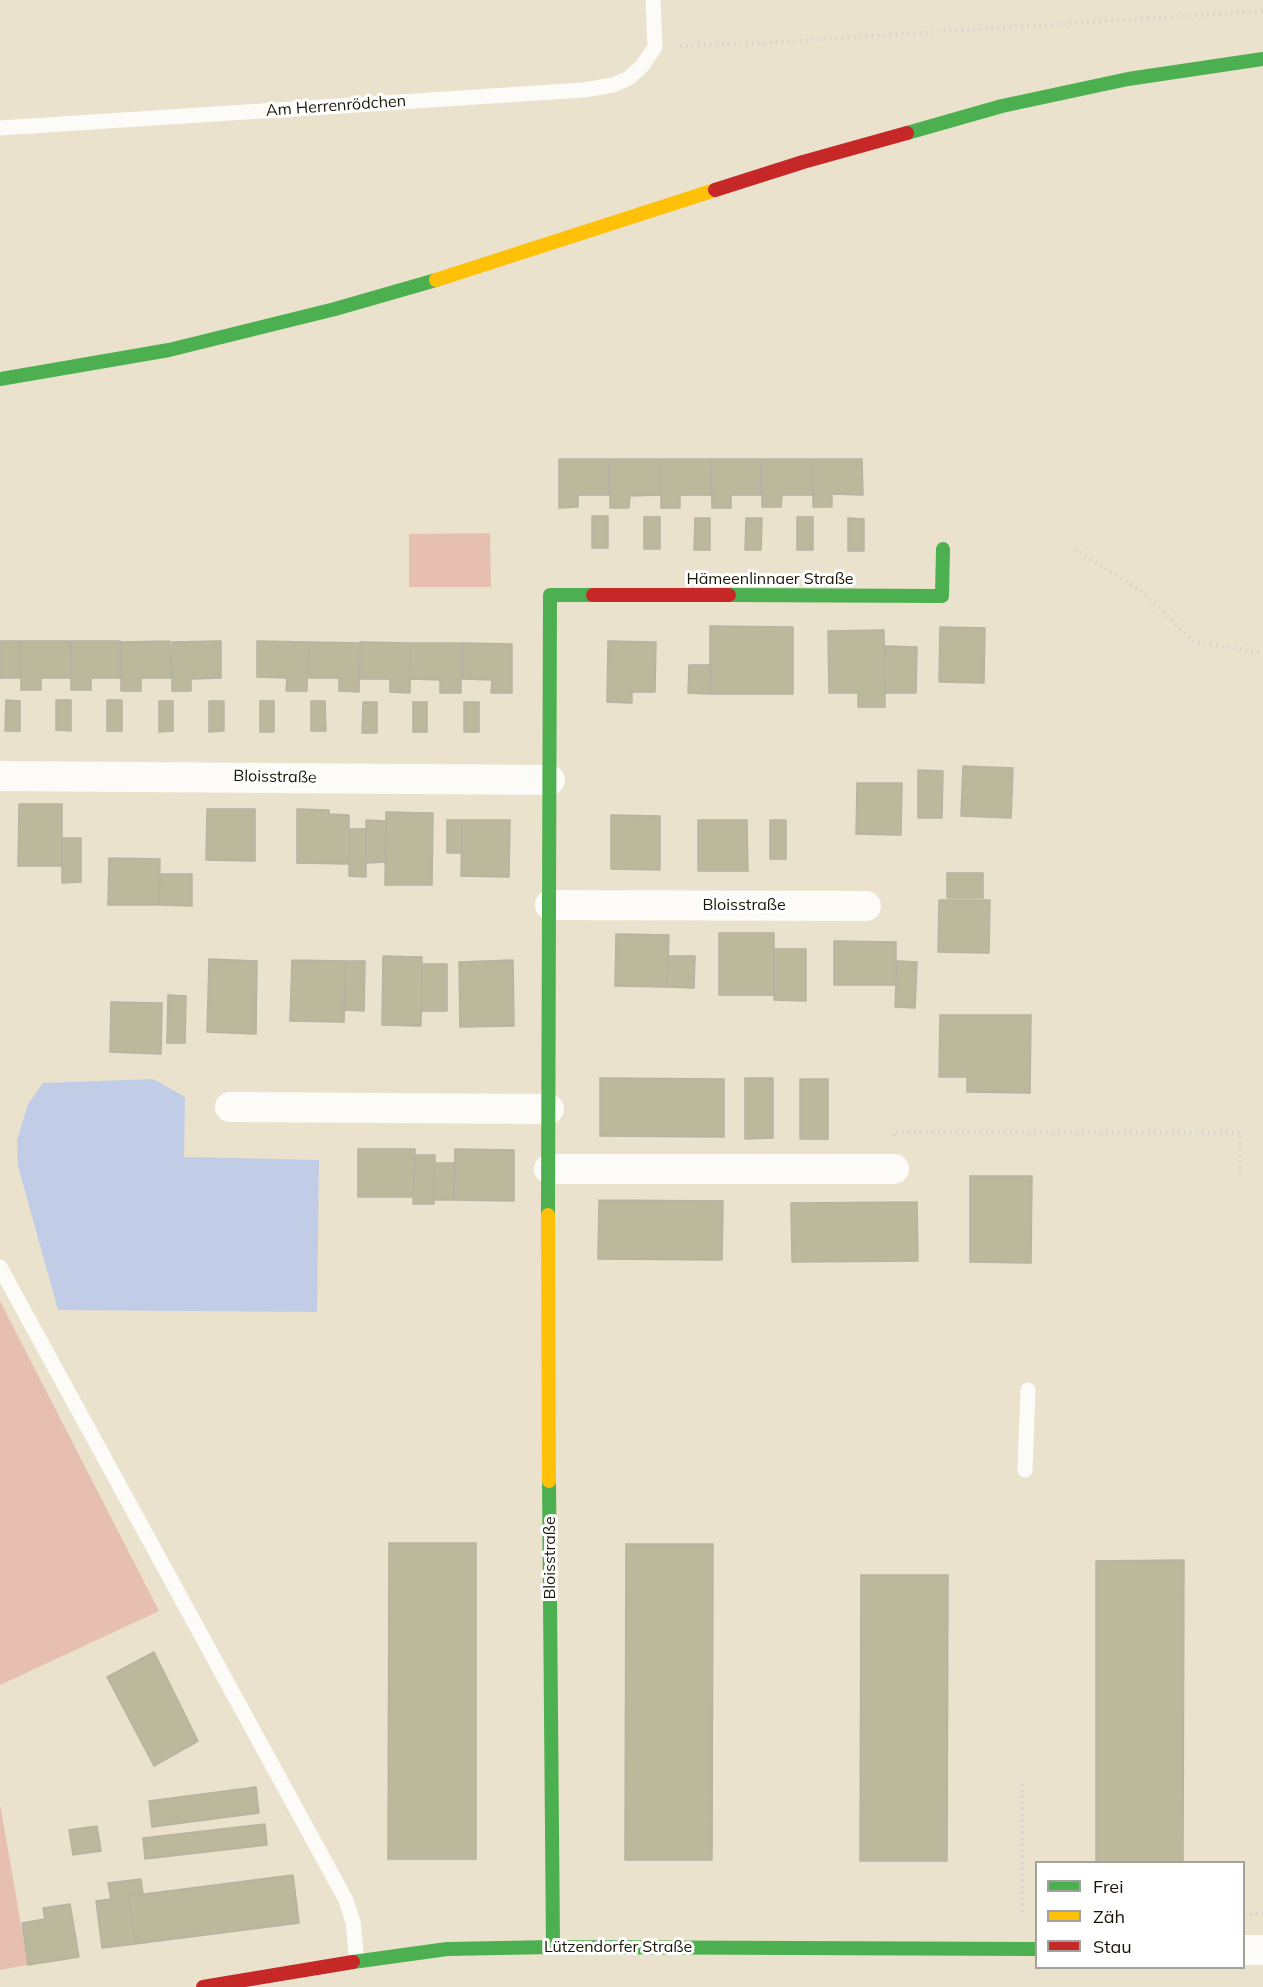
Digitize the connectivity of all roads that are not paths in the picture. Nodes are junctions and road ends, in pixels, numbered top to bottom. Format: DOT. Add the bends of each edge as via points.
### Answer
graph roads {
  1 [pos="653,0"];
  2 [pos="1263,59"];
  3 [pos="0,128"];
  4 [pos="0,379"];
  5 [pos="943,549"];
  6 [pos="550,594"];
  7 [pos="0,776"];
  8 [pos="550,780"];
  9 [pos="550,904"];
  10 [pos="866,906"];
  11 [pos="230,1107"];
  12 [pos="549,1109"];
  13 [pos="549,1168"];
  14 [pos="894,1169"];
  15 [pos="0,1267"];
  16 [pos="1028,1390"];
  17 [pos="1025,1470"];
  18 [pos="553,1947"];
  19 [pos="1035,1949"];
  20 [pos="1245,1950"];
  21 [pos="1263,1950"];
  22 [pos="357,1960"];
  23 [pos="203,1987"];
  1 -- 3 [label="lane, Am Herrenrödchen" via="655,47 629,78 613,85"];
  2 -- 4 [label="street" via="1128,79 1002,106 803,162 335,309 169,350"];
  5 -- 6 [label="street, Hämeenlinnaer Straße" via="942,596"];
  6 -- 8 [label="street, Bloisstraße"];
  7 -- 8 [label="street, Bloisstraße"];
  8 -- 9 [label="street, Bloisstraße"];
  9 -- 10 [label="street, Bloisstraße"];
  9 -- 12 [label="street, Bloisstraße"];
  11 -- 12 [label="street"];
  12 -- 13 [label="street, Bloisstraße"];
  13 -- 14 [label="street"];
  13 -- 18 [label="street, Bloisstraße"];
  15 -- 22 [label="lane" via="346,1900"];
  16 -- 17 [label="lane"];
  18 -- 19 [label="street, Lützendorfer Straße"];
  18 -- 22 [label="street, Lützendorfer Straße" via="447,1949"];
  20 -- 21 [label="street"];
  22 -- 23 [label="street, Lützendorfer Straße"];
}
